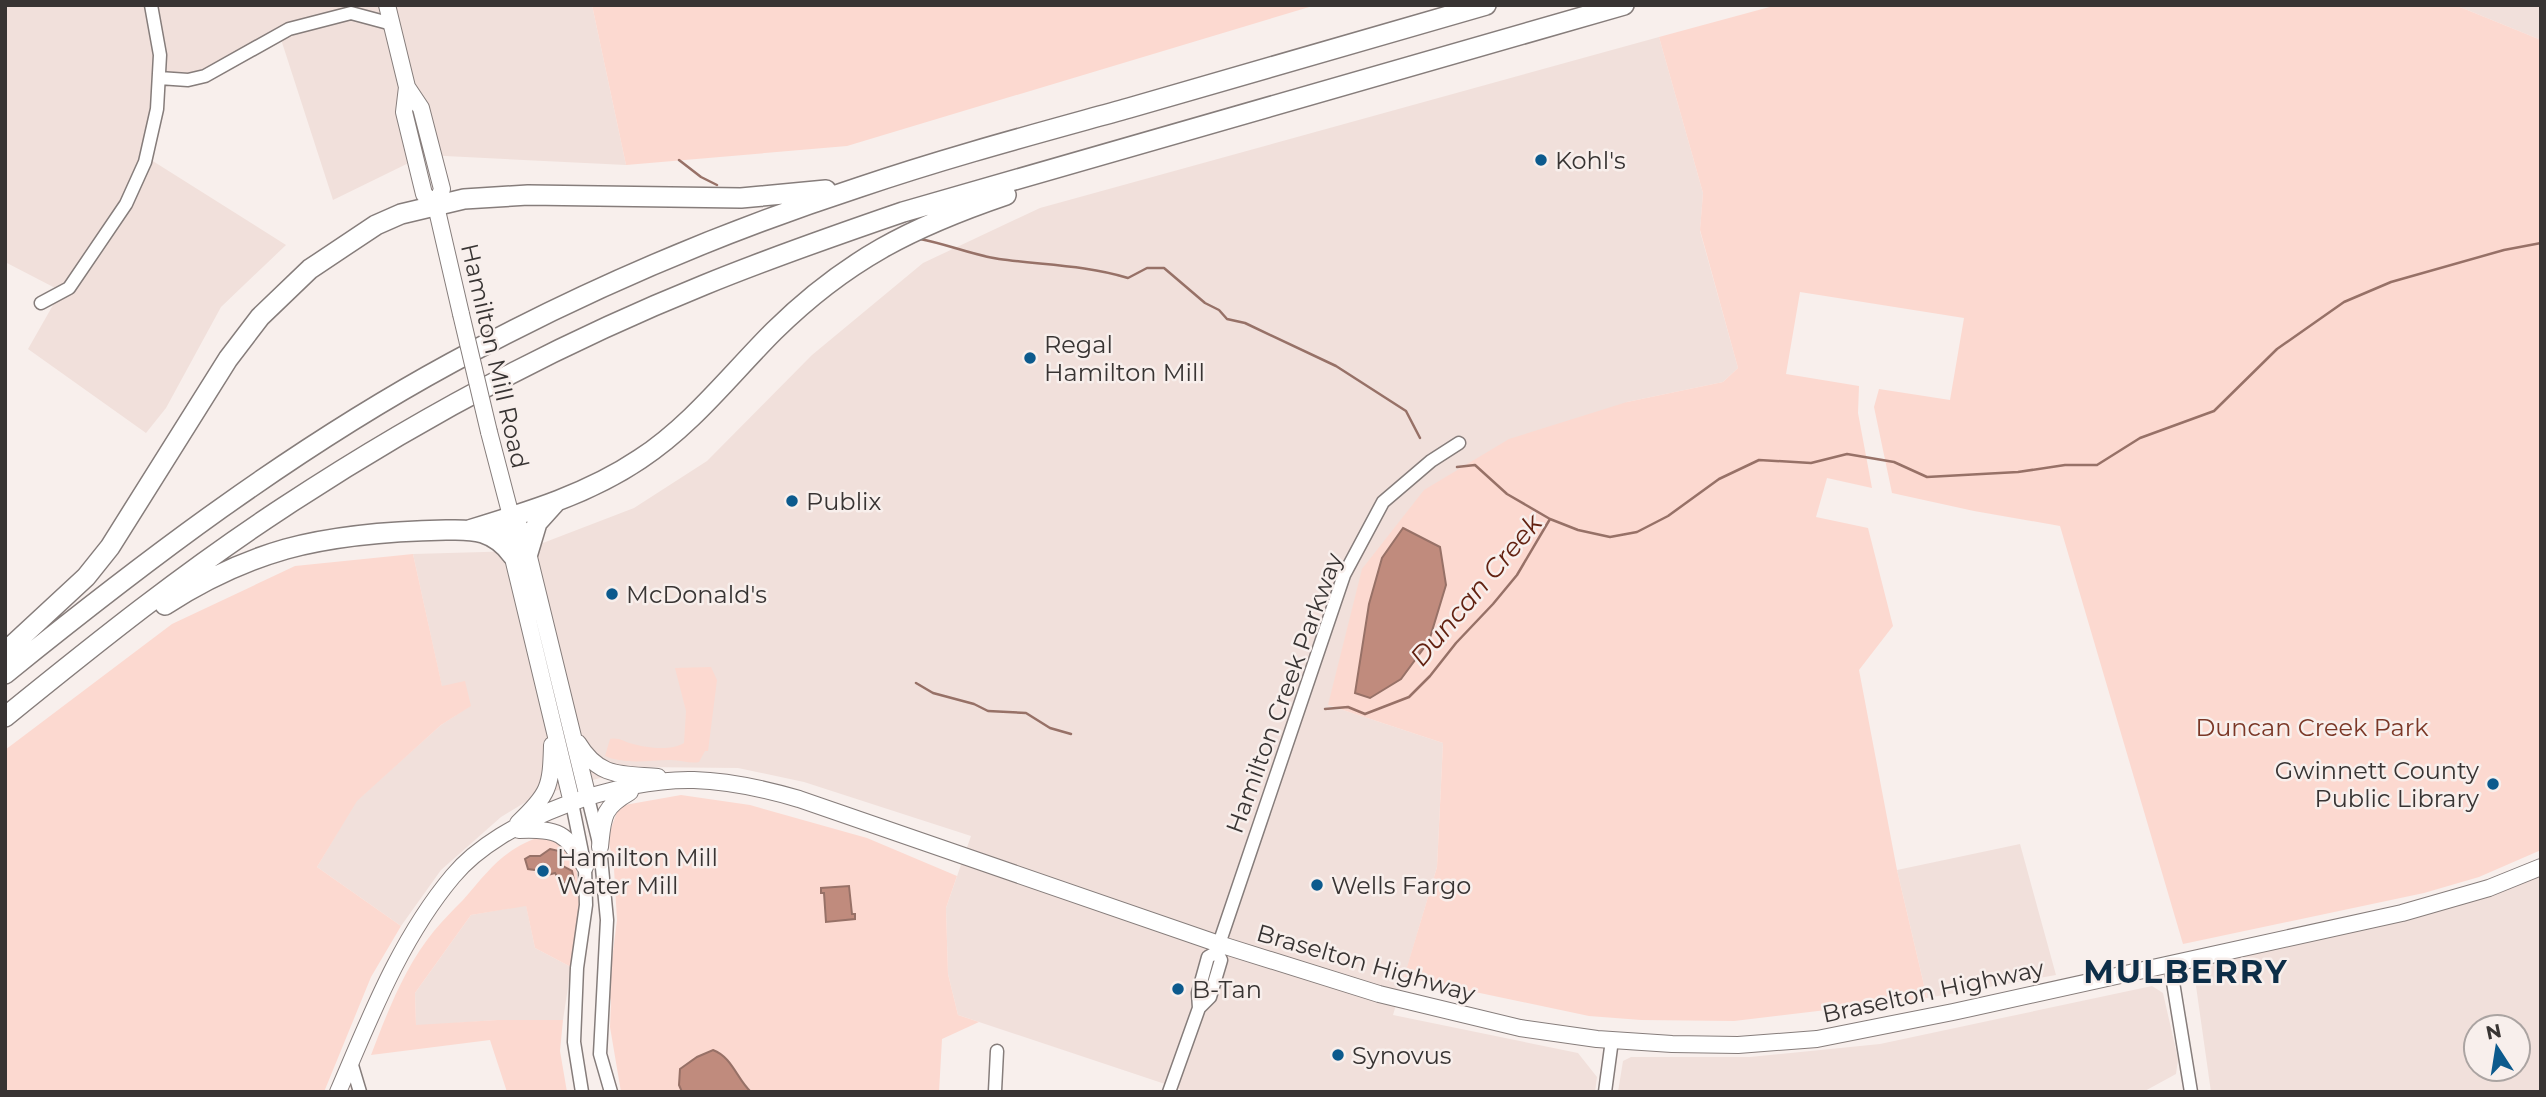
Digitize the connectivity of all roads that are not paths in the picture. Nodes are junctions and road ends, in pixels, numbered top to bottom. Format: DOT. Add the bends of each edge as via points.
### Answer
graph roads {
  1 [pos="150,5"];
  2 [pos="387,5"];
  3 [pos="1486,5"];
  4 [pos="1624,5"];
  5 [pos="354,9"];
  6 [pos="392,24"];
  7 [pos="159,78"];
  8 [pos="1171,135"];
  9 [pos="862,186"];
  10 [pos="436,206"];
  11 [pos="41,303"];
  12 [pos="1459,443"];
  13 [pos="555,503"];
  14 [pos="510,516"];
  15 [pos="469,530"];
  16 [pos="520,554"];
  17 [pos="89,649"];
  18 [pos="5,652"];
  19 [pos="5,674"];
  20 [pos="5,717"];
  21 [pos="552,722"];
  22 [pos="572,732"];
  23 [pos="693,780"];
  24 [pos="642,785"];
  25 [pos="580,800"];
  26 [pos="510,830"];
  27 [pos="600,847"];
  28 [pos="585,867"];
  29 [pos="2541,867"];
  30 [pos="1218,948"];
  31 [pos="2170,964"];
  32 [pos="1612,1040"];
  33 [pos="997,1051"];
  34 [pos="351,1062"];
  35 [pos="996,1091"];
  36 [pos="338,1092"];
  37 [pos="360,1092"];
  38 [pos="582,1092"];
  39 [pos="611,1092"];
  40 [pos="1169,1092"];
  41 [pos="1605,1092"];
  42 [pos="2191,1092"];
  1 -- 7 [label="street" via="160,55"];
  2 -- 6 [label="main road, Hamilton Mill Road"];
  3 -- 9 [label="highway"];
  4 -- 8 [label="highway"];
  5 -- 6 [label="street"];
  5 -- 7 [label="street" via="289,29 205,76"];
  6 -- 10 [label="main road, Hamilton Mill Road" via="407,87 421,108 442,189"];
  7 -- 11 [label="street" via="145,162 126,204 69,288"];
  8 -- 13 [label="highway" via="953,213 895,239 848,268 796,310 687,422 640,459"];
  8 -- 17 [label="highway" via="802,246 607,327 497,382 340,471 227,545"];
  9 -- 10 [label="highway" via="741,198 528,195 464,199"];
  9 -- 19 [label="highway" via="693,249 451,362 321,439 211,514"];
  10 -- 14 [label="main road, Hamilton Mill Road, bridge"];
  10 -- 18 [label="highway" via="376,225 331,253 284,292 243,337 110,547 86,577"];
  12 -- 30 [label="street, Hamilton Creek Parkway" via="1383,502 1344,575"];
  13 -- 14 [label="highway"];
  13 -- 16 [label="highway" via="537,523"];
  14 -- 15 [label="highway"];
  14 -- 16 [label="main road, Hamilton Mill Road" via="522,530"];
  15 -- 16 [label="highway" via="491,536"];
  15 -- 17 [label="highway" via="364,536 287,549 197,586 120,638"];
  16 -- 21 [label="main road, Hamilton Mill Road"];
  16 -- 22 [label="main road, Hamilton Mill Road"];
  17 -- 20 [label="highway"];
  21 -- 25 [label="main road, Hamilton Mill Road"];
  21 -- 26 [label="main road" via="551,779 546,794"];
  22 -- 23 [label="main road" via="589,760 612,773"];
  22 -- 25 [label="main road, Hamilton Mill Road"];
  23 -- 24 [label="main road, Braselton Highway"];
  23 -- 30 [label="main road, Braselton Highway" via="730,783 831,808"];
  24 -- 25 [label="main road, Braselton Highway"];
  24 -- 27 [label="main road" via="612,802 603,816"];
  25 -- 26 [label="main road, Braselton Highway"];
  25 -- 27 [label="street"];
  25 -- 28 [label="street"];
  26 -- 28 [label="main road" via="559,834 574,846"];
  26 -- 34 [label="main road, Braselton Highway" via="455,873 412,932"];
  27 -- 39 [label="street" via="607,919 600,1054"];
  28 -- 38 [label="street" via="574,1042"];
  29 -- 31 [label="main road, Braselton Highway" via="2489,888 2402,913"];
  30 -- 32 [label="main road, Braselton Highway" via="1447,1012 1520,1028"];
  30 -- 40 [label="street, Hamilton Creek Parkway" via="1208,957 1198,993 1199,1008"];
  31 -- 32 [label="main road, Braselton Highway" via="1817,1039 1738,1045"];
  31 -- 42 [label="street"];
  32 -- 41 [label="street"];
  33 -- 35 [label="street"];
  34 -- 36 [label="main road, Braselton Highway"];
  34 -- 37 [label="street"];
}
